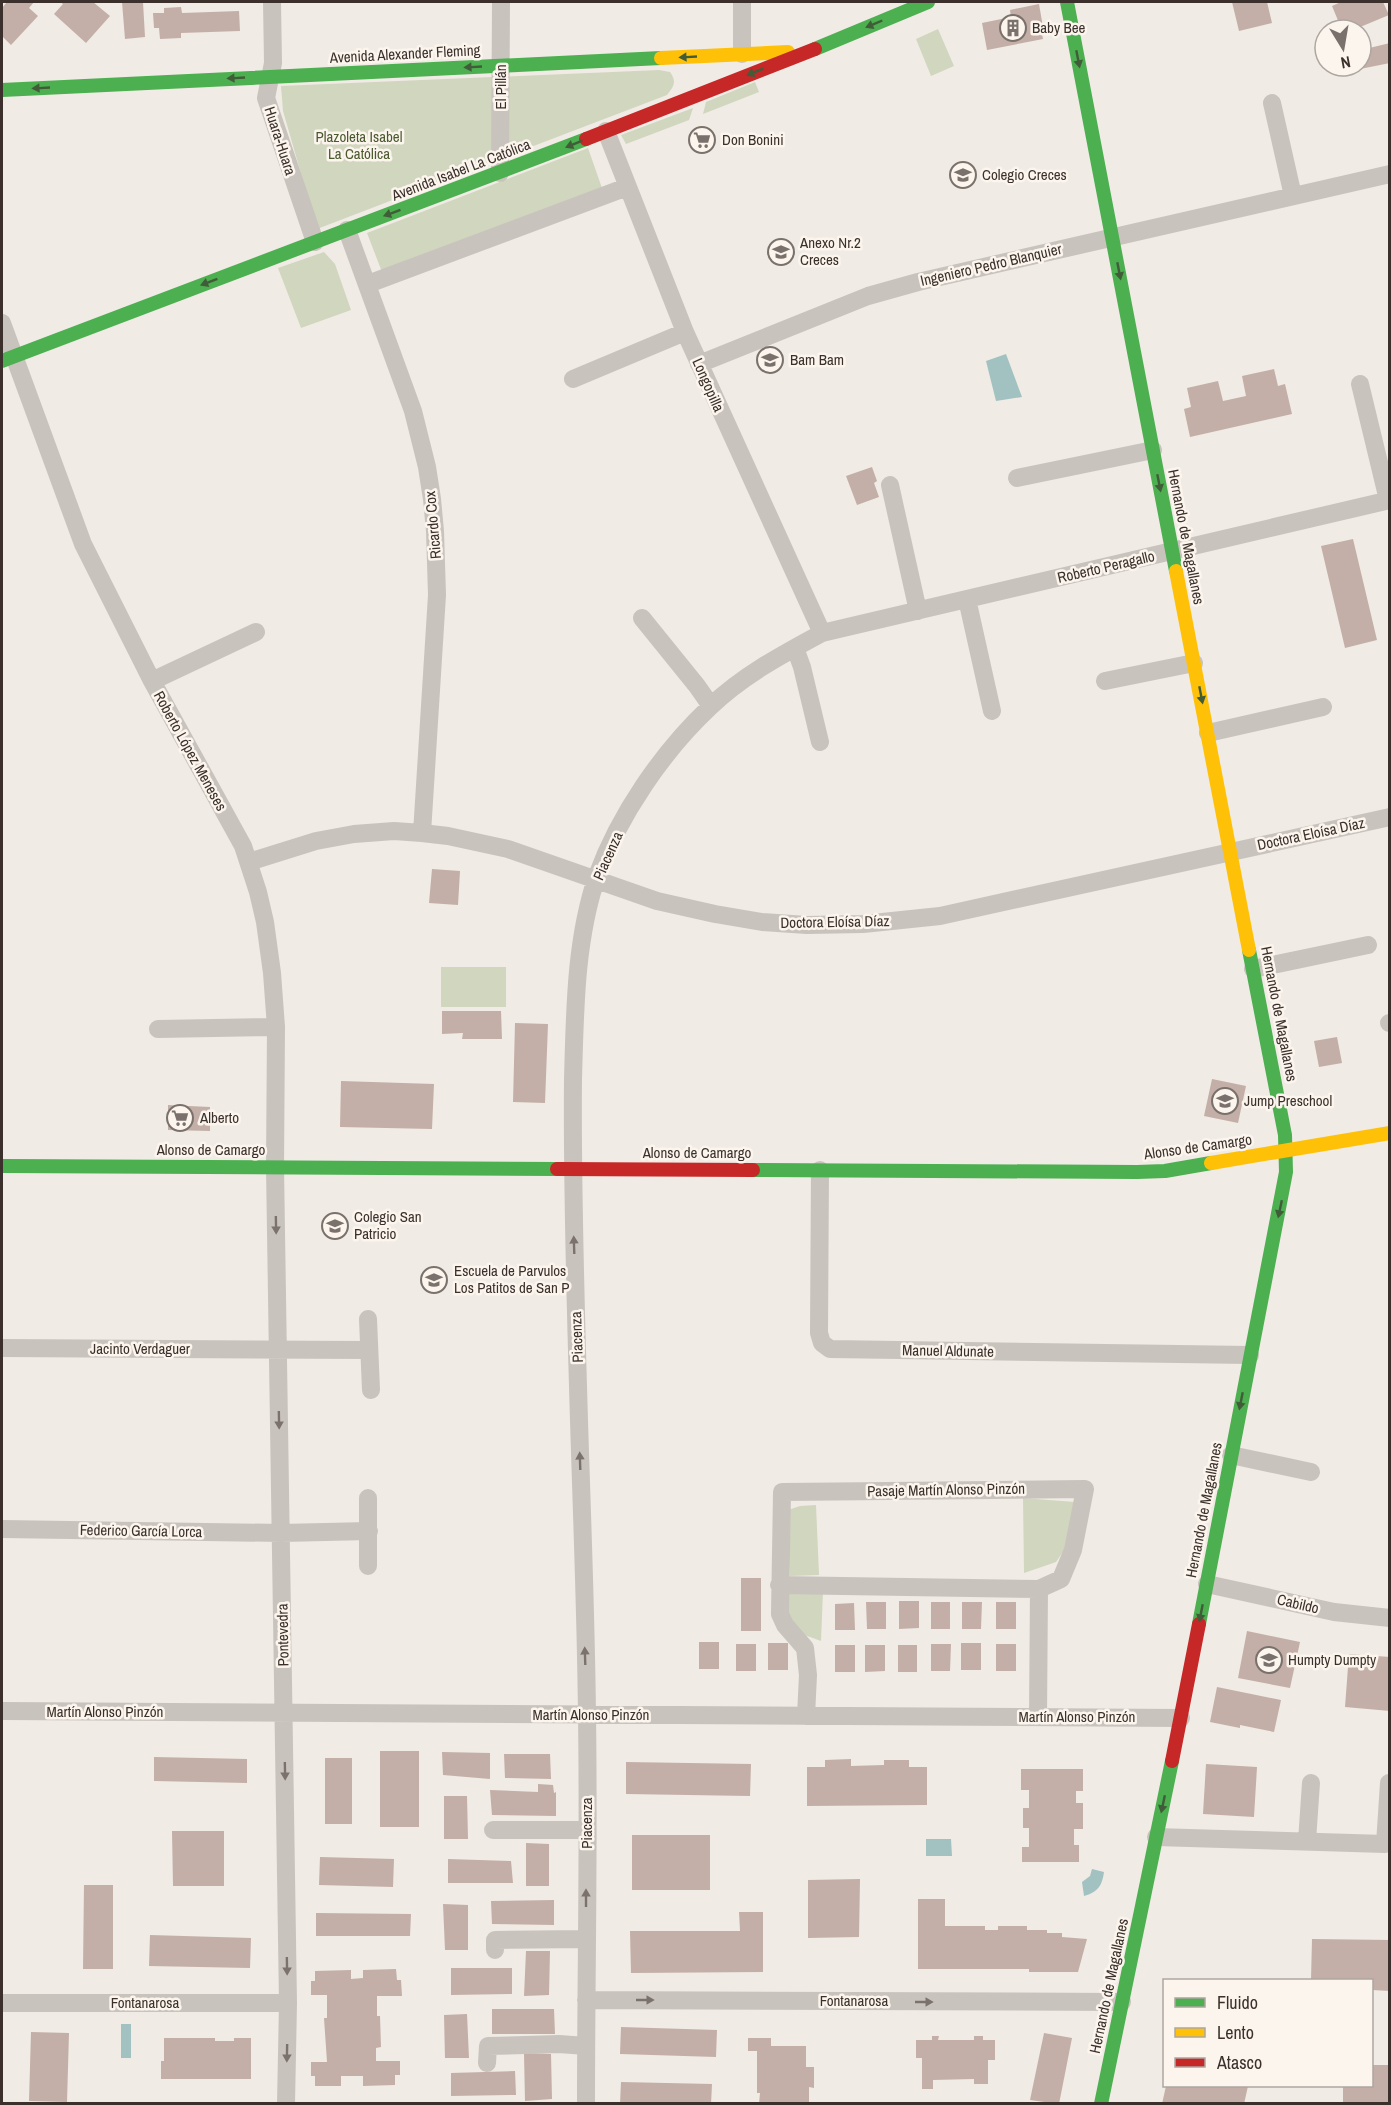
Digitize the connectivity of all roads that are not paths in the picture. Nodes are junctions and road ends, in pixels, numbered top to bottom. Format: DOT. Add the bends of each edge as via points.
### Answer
graph roads {
  1 [pos="272,2"];
  2 [pos="501,2"];
  3 [pos="742,2"];
  4 [pos="928,2"];
  5 [pos="1067,2"];
  6 [pos="900,7"];
  7 [pos="810,51"];
  8 [pos="742,54"];
  9 [pos="501,66"];
  10 [pos="270,77"];
  11 [pos="2,90"];
  12 [pos="1272,103"];
  13 [pos="606,131"];
  14 [pos="500,173"];
  15 [pos="1389,174"];
  16 [pos="627,188"];
  17 [pos="1293,196"];
  18 [pos="346,230"];
  19 [pos="1112,238"];
  20 [pos="315,242"];
  21 [pos="368,284"];
  22 [pos="2,323"];
  23 [pos="685,332"];
  24 [pos="7,359"];
  25 [pos="699,364"];
  26 [pos="573,379"];
  27 [pos="1360,384"];
  28 [pos="1153,450"];
  29 [pos="1017,478"];
  30 [pos="890,485"];
  31 [pos="1389,500"];
  32 [pos="1172,551"];
  33 [pos="967,599"];
  34 [pos="918,611"];
  35 [pos="642,618"];
  36 [pos="256,632"];
  37 [pos="822,633"];
  38 [pos="795,648"];
  39 [pos="1194,663"];
  40 [pos="152,681"];
  41 [pos="1105,681"];
  42 [pos="711,706"];
  43 [pos="1323,706"];
  44 [pos="992,711"];
  45 [pos="1208,733"];
  46 [pos="820,742"];
  47 [pos="1389,817"];
  48 [pos="422,833"];
  49 [pos="1230,852"];
  50 [pos="249,862"];
  51 [pos="596,880"];
  52 [pos="1368,945"];
  53 [pos="1254,969"];
  54 [pos="276,1027"];
  55 [pos="158,1029"];
  56 [pos="1389,1133"];
  57 [pos="1286,1152"];
  58 [pos="2,1166"];
  59 [pos="275,1167"];
  60 [pos="572,1168"];
  61 [pos="820,1170"];
  62 [pos="368,1319"];
  63 [pos="2,1348"];
  64 [pos="278,1350"];
  65 [pos="368,1350"];
  66 [pos="1250,1355"];
  67 [pos="371,1390"];
  68 [pos="1231,1455"];
  69 [pos="1311,1472"];
  70 [pos="368,1498"];
  71 [pos="2,1529"];
  72 [pos="369,1530"];
  73 [pos="281,1533"];
  74 [pos="368,1566"];
  75 [pos="1207,1584"];
  76 [pos="779,1585"];
  77 [pos="1039,1589"];
  78 [pos="1389,1618"];
  79 [pos="2,1711"];
  80 [pos="284,1713"];
  81 [pos="587,1714"];
  82 [pos="806,1716"];
  83 [pos="1038,1717"];
  84 [pos="1181,1718"];
  85 [pos="1311,1782"];
  86 [pos="1389,1783"];
  87 [pos="493,1830"];
  88 [pos="587,1830"];
  89 [pos="1156,1837"];
  90 [pos="1307,1841"];
  91 [pos="586,1939"];
  92 [pos="495,1950"];
  93 [pos="586,2000"];
  94 [pos="288,2002"];
  95 [pos="1122,2002"];
  96 [pos="2,2003"];
  97 [pos="586,2046"];
  98 [pos="487,2063"];
  99 [pos="286,2103"];
  100 [pos="586,2103"];
  101 [pos="1101,2103"];
  1 -- 10 [label="street, Huara-Huara"];
  2 -- 9 [label="street, El Pillán"];
  3 -- 8 [label="street"];
  4 -- 6 [label="main road, Avenida Isabel La Católica"];
  5 -- 19 [label="main road, Hernando de Magallanes, one-way"];
  6 -- 7 [label="main road, Avenida Isabel La Católica, one-way"];
  7 -- 8 [label="main road, Avenida Alexander Fleming"];
  7 -- 13 [label="main road, Avenida Isabel La Católica, one-way"];
  8 -- 9 [label="main road, Avenida Alexander Fleming, one-way"];
  9 -- 10 [label="main road, Avenida Alexander Fleming, one-way"];
  9 -- 14 [label="street, El Pillán"];
  10 -- 11 [label="main road, Avenida Alexander Fleming, one-way"];
  10 -- 20 [label="street, Huara-Huara" via="266,98"];
  12 -- 17 [label="street"];
  13 -- 14 [label="main road, Avenida Isabel La Católica, one-way"];
  13 -- 16 [label="street, Longopilla"];
  14 -- 18 [label="main road, Avenida Isabel La Católica, one-way"];
  15 -- 17 [label="street, Ingeniero Pedro Blanquier"];
  16 -- 21 [label="street"];
  16 -- 23 [label="street, Longopilla"];
  17 -- 19 [label="street, Ingeniero Pedro Blanquier"];
  18 -- 20 [label="main road, Avenida Isabel La Católica"];
  18 -- 21 [label="street, Ricardo Cox"];
  19 -- 25 [label="street, Ingeniero Pedro Blanquier" via="868,296"];
  19 -- 28 [label="main road, Hernando de Magallanes, one-way"];
  20 -- 24 [label="main road, Avenida Isabel La Católica, one-way"];
  21 -- 48 [label="street, Ricardo Cox" via="416,420 435,531 437,595"];
  22 -- 24 [label="street, Roberto López Meneses"];
  23 -- 25 [label="street, Longopilla"];
  23 -- 26 [label="street"];
  24 -- 40 [label="street, Roberto López Meneses" via="83,544"];
  25 -- 37 [label="street, Longopilla"];
  27 -- 31 [label="street"];
  28 -- 29 [label="street"];
  28 -- 32 [label="main road, Hernando de Magallanes, one-way"];
  30 -- 34 [label="street"];
  31 -- 32 [label="street, Roberto Peragallo"];
  32 -- 33 [label="street, Roberto Peragallo"];
  32 -- 39 [label="main road, Hernando de Magallanes"];
  33 -- 34 [label="street, Roberto Peragallo"];
  33 -- 44 [label="street"];
  34 -- 37 [label="street, Roberto Peragallo"];
  35 -- 42 [label="street"];
  36 -- 40 [label="street"];
  37 -- 38 [label="street, Piacenza"];
  38 -- 42 [label="street, Piacenza"];
  38 -- 46 [label="street"];
  39 -- 41 [label="street"];
  39 -- 45 [label="main road, Hernando de Magallanes, one-way"];
  40 -- 50 [label="street, Roberto López Meneses"];
  42 -- 51 [label="street, Piacenza" via="643,786"];
  43 -- 45 [label="street"];
  45 -- 49 [label="main road, Hernando de Magallanes"];
  47 -- 49 [label="street, Doctora Eloísa Díaz"];
  48 -- 50 [label="street, Doctora Eloísa Díaz" via="354,834 316,841"];
  48 -- 51 [label="street, Doctora Eloísa Díaz" via="508,849"];
  49 -- 51 [label="street, Doctora Eloísa Díaz" via="940,916 863,924 762,922 657,901"];
  49 -- 53 [label="main road, Hernando de Magallanes"];
  50 -- 54 [label="street, Roberto López Meneses" via="267,930"];
  51 -- 60 [label="street, Piacenza" via="577,971"];
  52 -- 53 [label="street"];
  53 -- 57 [label="main road, Hernando de Magallanes"];
  54 -- 55 [label="street"];
  54 -- 59 [label="street, Roberto López Meneses"];
  56 -- 57 [label="main road, Alonso de Camargo"];
  57 -- 61 [label="main road, Alonso de Camargo" via="1166,1171"];
  57 -- 66 [label="main road, Hernando de Magallanes, one-way" via="1285,1184"];
  58 -- 59 [label="main road, Alonso de Camargo"];
  59 -- 60 [label="main road, Alonso de Camargo"];
  59 -- 64 [label="street, Pontevedra, one-way"];
  60 -- 61 [label="main road, Alonso de Camargo"];
  81 -- 60 [label="street, Piacenza, one-way"];
  61 -- 66 [label="street, Manuel Aldunate" via="819,1333 830,1349"];
  62 -- 65 [label="street"];
  63 -- 64 [label="street, Jacinto Verdaguer"];
  64 -- 65 [label="street, Jacinto Verdaguer"];
  64 -- 73 [label="street, Pontevedra, one-way"];
  65 -- 67 [label="street"];
  66 -- 68 [label="main road, Hernando de Magallanes, one-way"];
  68 -- 69 [label="street"];
  68 -- 75 [label="main road, Hernando de Magallanes"];
  70 -- 72 [label="street"];
  71 -- 73 [label="street, Federico García Lorca"];
  72 -- 73 [label="street, Federico García Lorca"];
  72 -- 74 [label="street"];
  73 -- 80 [label="street, Pontevedra"];
  75 -- 78 [label="street, Cabildo" via="1334,1612"];
  75 -- 84 [label="main road, Hernando de Magallanes, one-way"];
  76 -- 77 [label="street"];
  76 -- 77 [label="street, Pasaje Martín Alonso Pinzón" via="782,1492 1085,1489 1073,1550 1061,1579"];
  76 -- 82 [label="street, Pasaje Martín Alonso Pinzón" via="780,1614 805,1648"];
  77 -- 83 [label="street"];
  79 -- 80 [label="street, Martín Alonso Pinzón"];
  80 -- 81 [label="street, Martín Alonso Pinzón"];
  80 -- 94 [label="street, Pontevedra, one-way"];
  81 -- 82 [label="street, Martín Alonso Pinzón"];
  81 -- 88 [label="street, Piacenza"];
  82 -- 83 [label="street, Martín Alonso Pinzón"];
  83 -- 84 [label="street, Martín Alonso Pinzón"];
  84 -- 89 [label="main road, Hernando de Magallanes, one-way"];
  85 -- 90 [label="street"];
  86 -- 90 [label="street" via="1385,1844"];
  87 -- 88 [label="street"];
  91 -- 88 [label="street, Piacenza, one-way"];
  89 -- 90 [label="street"];
  89 -- 95 [label="main road, Hernando de Magallanes"];
  91 -- 92 [label="street" via="495,1940"];
  91 -- 93 [label="street, Piacenza"];
  93 -- 95 [label="street, Fontanarosa, one-way"];
  93 -- 97 [label="street, Piacenza"];
  94 -- 96 [label="street, Fontanarosa"];
  94 -- 99 [label="street, Pontevedra, one-way"];
  95 -- 101 [label="main road, Hernando de Magallanes"];
  97 -- 98 [label="street" via="488,2046"];
  97 -- 100 [label="street, Piacenza"];
}
